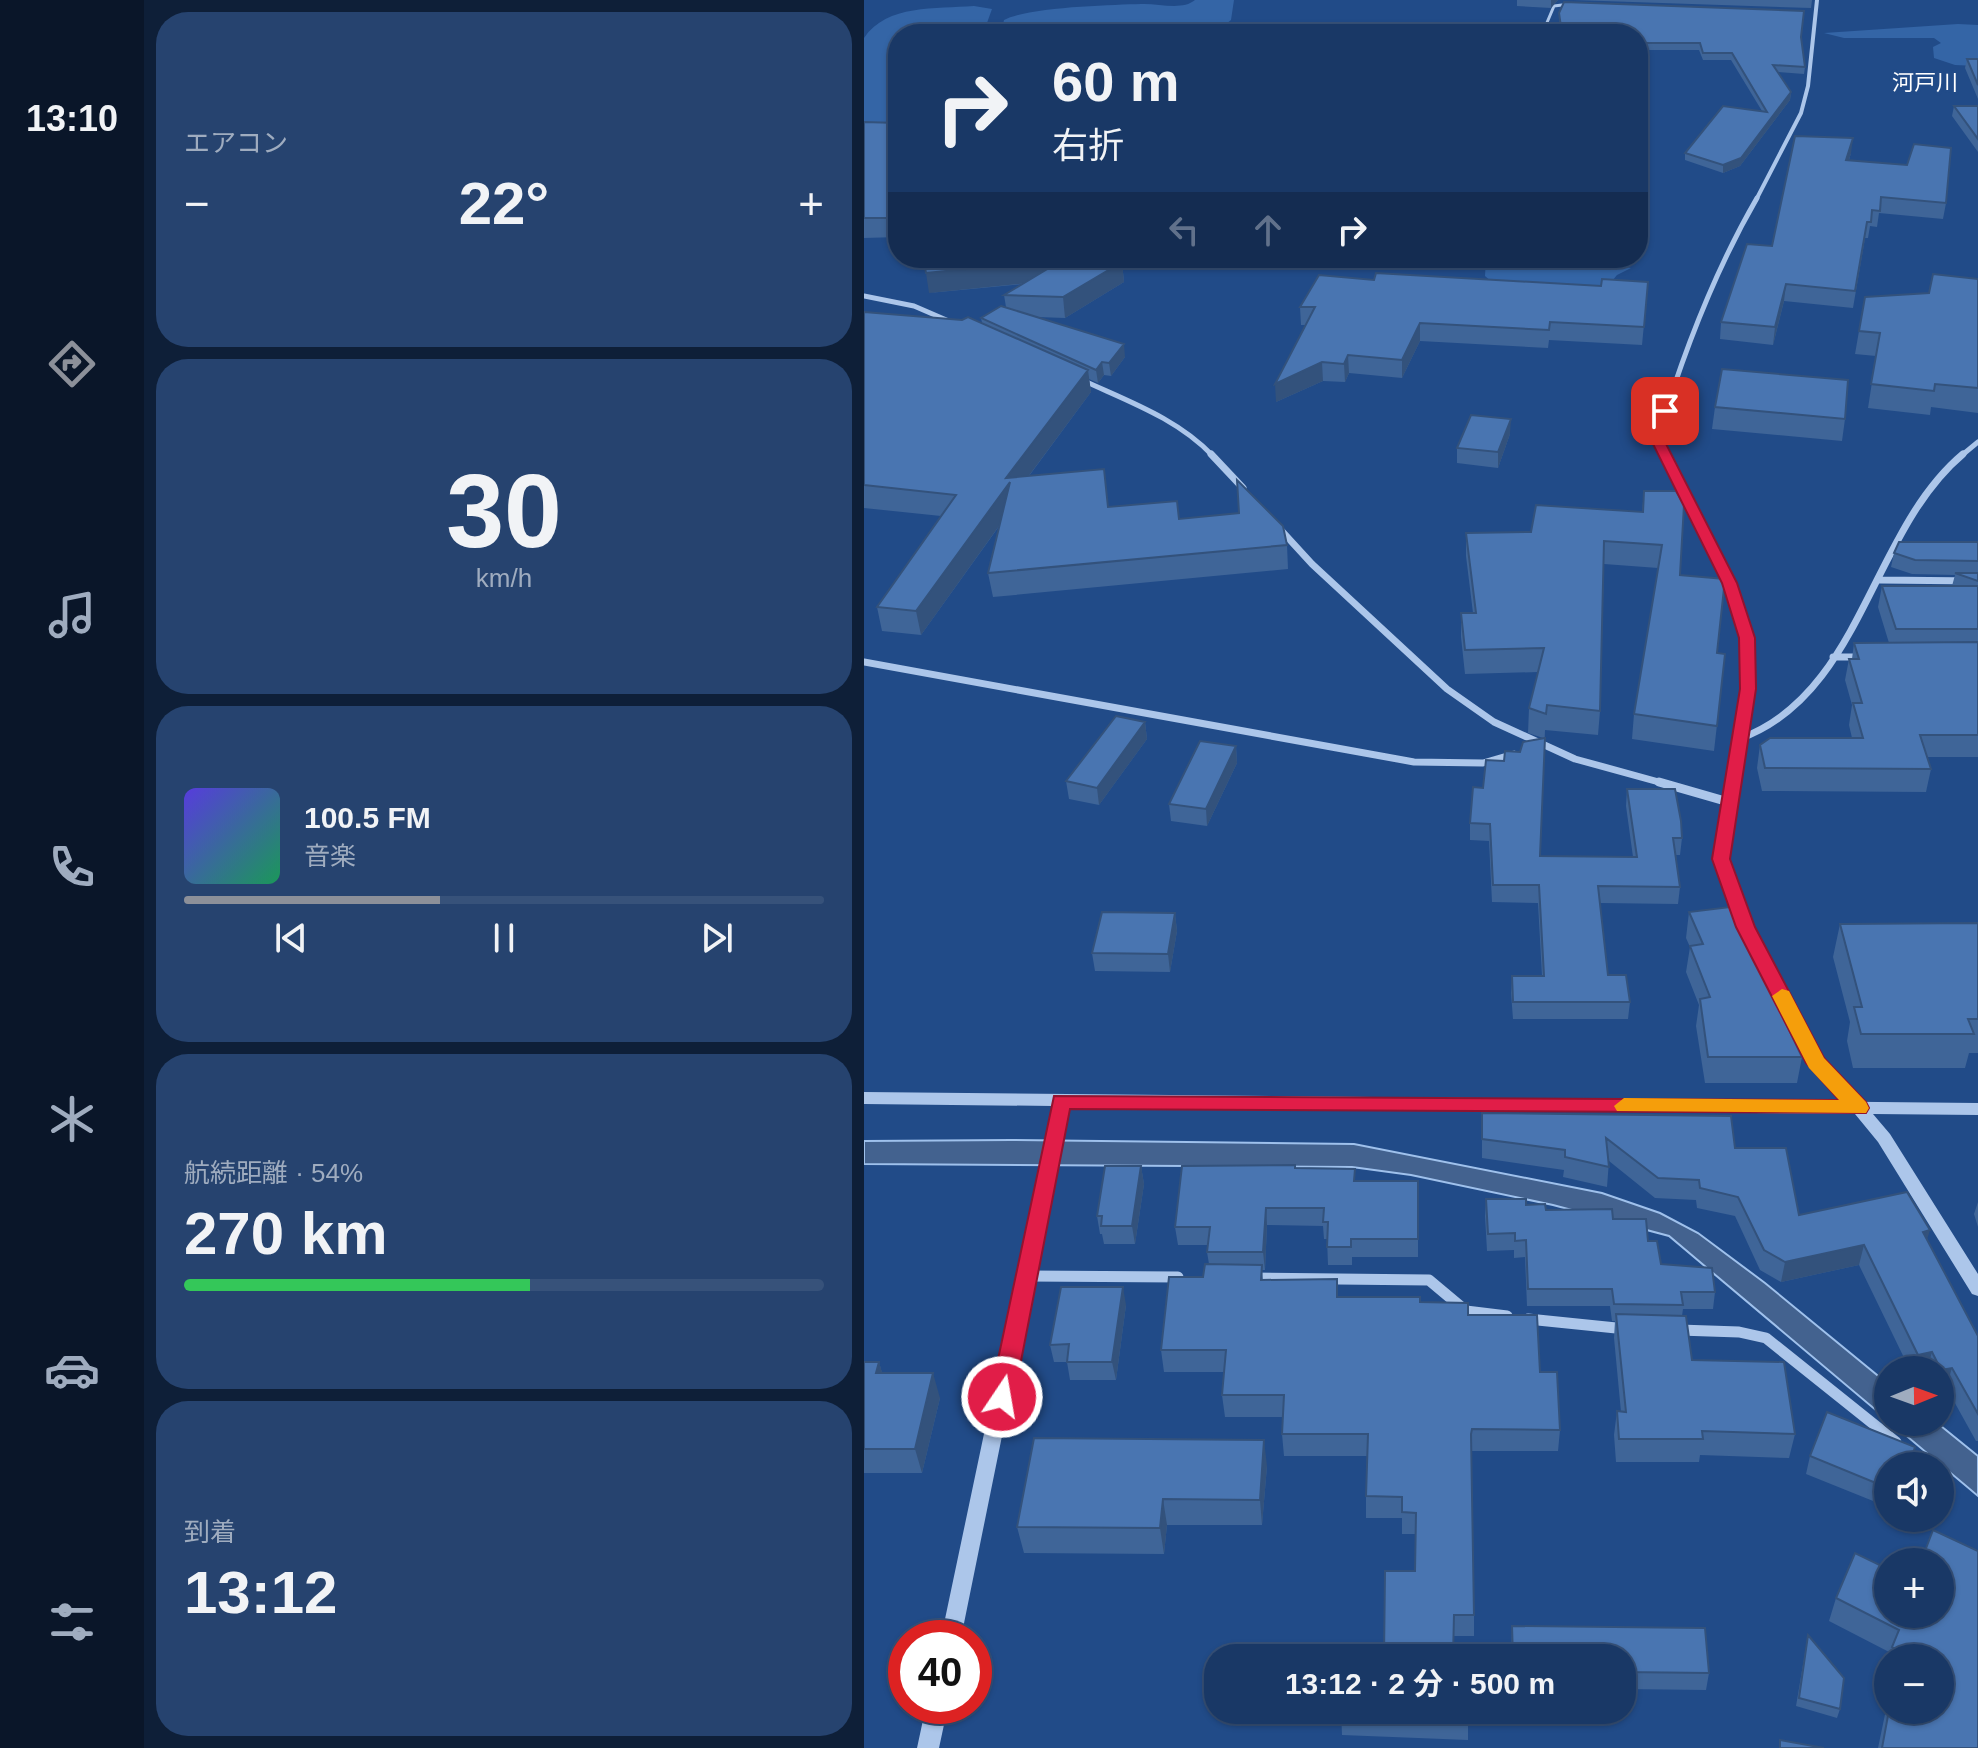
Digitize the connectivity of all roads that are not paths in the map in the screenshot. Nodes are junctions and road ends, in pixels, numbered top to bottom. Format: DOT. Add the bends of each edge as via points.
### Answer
graph roads {
  1 [pos="1817,0"];
  2 [pos="1581,4"];
  3 [pos="1546,24"];
  4 [pos="864,296"];
  5 [pos="954,324"];
  6 [pos="1067,374"];
  7 [pos="1978,442"];
  8 [pos="1247,493"];
  9 [pos="1275,523"];
  10 [pos="1880,580"];
  11 [pos="1978,581"];
  12 [pos="1833,657"];
  13 [pos="1877,657"];
  14 [pos="864,662"];
  15 [pos="1739,739"];
  16 [pos="1545,745"];
  17 [pos="1533,749"];
  18 [pos="1520,752"];
  19 [pos="1732,803"];
  20 [pos="864,1098"];
  21 [pos="1062,1101"];
  22 [pos="1859,1108"];
  23 [pos="1978,1109"];
  24 [pos="1027,1276"];
  25 [pos="1197,1277"];
  26 [pos="1244,1278"];
  27 [pos="1978,1289"];
  28 [pos="1645,1330"];
  29 [pos="1661,1330"];
  30 [pos="1901,1446"];
  31 [pos="955,1620"];
  32 [pos="933,1724"];
  33 [pos="928,1748"];
  1 -- 15 [label="street" via="1806,99 1694,329 1657,440 1742,614 1748,689"];
  2 -- 3 [label="lane" via="1554,6"];
  4 -- 5 [label="street" via="914,306"];
  6 -- 8 [label="street" via="1184,430"];
  7 -- 10 [label="street" via="1949,463 1912,513"];
  9 -- 16 [label="street" via="1447,689 1494,722"];
  10 -- 11 [label="street"];
  10 -- 12 [label="street"];
  12 -- 13 [label="street"];
  12 -- 15 [label="street" via="1816,684 1758,736"];
  14 -- 18 [label="street" via="1414,762 1483,763"];
  15 -- 19 [label="street"];
  16 -- 17 [label="street"];
  16 -- 19 [label="street" via="1575,759"];
  19 -- 22 [label="street" via="1721,859 1731,891 1816,1063"];
  20 -- 21 [label="street"];
  21 -- 22 [label="street"];
  21 -- 24 [label="street"];
  22 -- 23 [label="street"];
  22 -- 27 [label="street" via="1884,1138"];
  24 -- 25 [label="street"];
  24 -- 31 [label="street"];
  26 -- 28 [label="street" via="1429,1280 1466,1311"];
  29 -- 30 [label="street" via="1766,1338"];
  32 -- 33 [label="street"];
}
